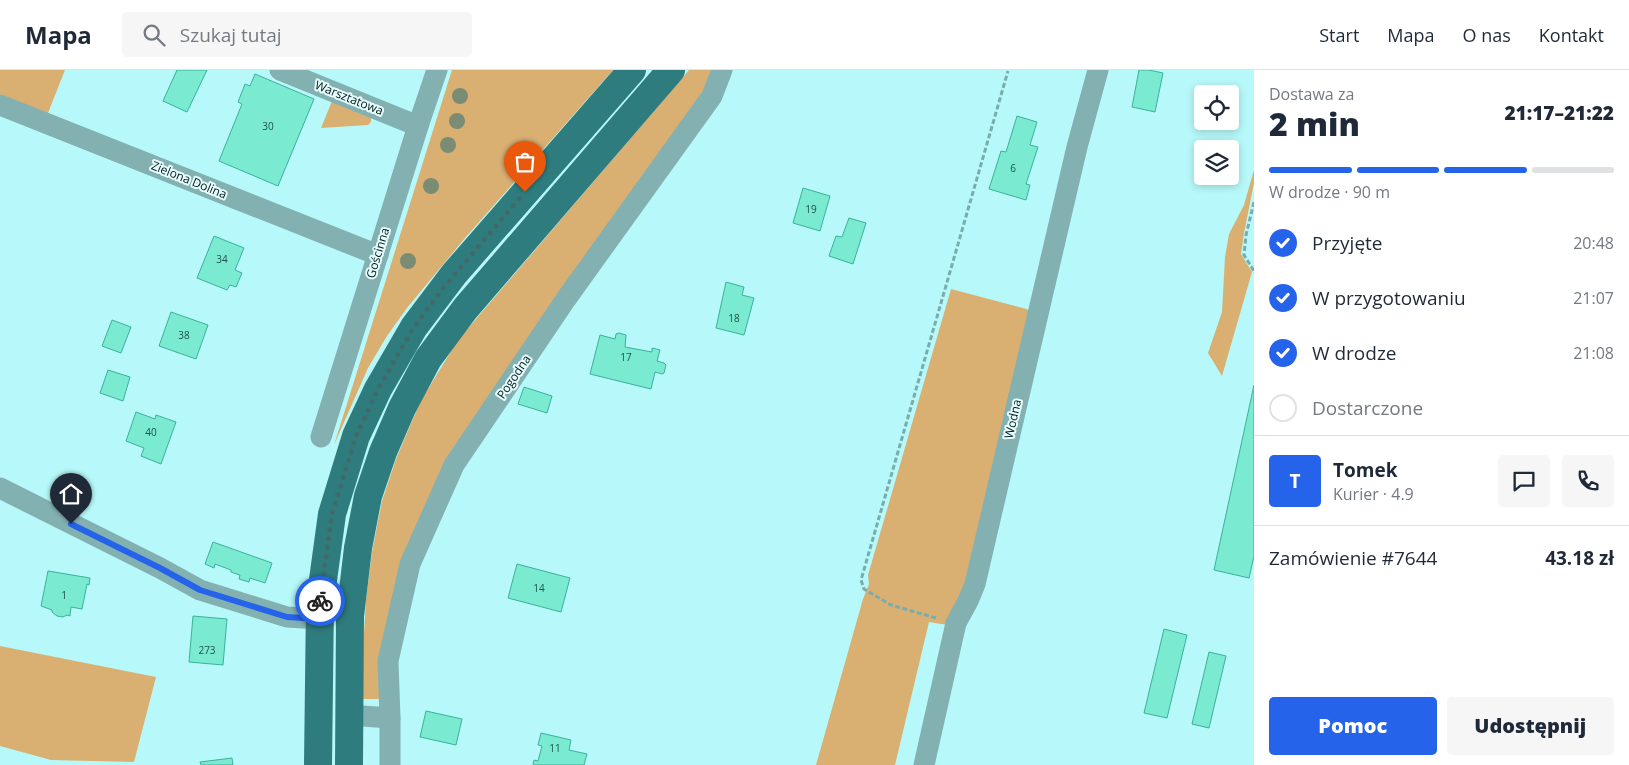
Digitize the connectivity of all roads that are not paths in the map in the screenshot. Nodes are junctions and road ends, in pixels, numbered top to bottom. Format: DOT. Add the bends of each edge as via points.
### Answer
graph roads {
  1 [pos="280,70"];
  2 [pos="437,70"];
  3 [pos="632,70"];
  4 [pos="671,70"];
  5 [pos="722,70"];
  6 [pos="1098,70"];
  7 [pos="0,104"];
  8 [pos="418,126"];
  9 [pos="378,256"];
  10 [pos="321,437"];
  11 [pos="0,488"];
  12 [pos="0,493"];
  13 [pos="320,619"];
  14 [pos="349,715"];
  15 [pos="390,718"];
  16 [pos="318,765"];
  17 [pos="349,765"];
  18 [pos="390,765"];
  19 [pos="924,765"];
  1 -- 8 [label="street, Warsztatowa"];
  2 -- 8 [label="street, Gościnna"];
  3 -- 13 [label="main road" via="454,274 414,327 378,389 356,436 332,514"];
  4 -- 14 [label="main road" via="465,308 428,359 402,408 368,496 358,548 350,616"];
  5 -- 15 [label="street, Pogodna" via="712,96 566,298 454,466 410,564 388,661"];
  6 -- 19 [label="street, Wodna" via="1077,147 975,584 956,623"];
  7 -- 9 [label="street, Zielona Dolina"];
  8 -- 9 [label="street, Gościnna"];
  9 -- 10 [label="street, Gościnna"];
  11 -- 12 [label="street"];
  11 -- 13 [label="street" via="200,590 287,617"];
  13 -- 16 [label="main road"];
  14 -- 15 [label="street"];
  14 -- 17 [label="main road"];
  15 -- 18 [label="street, Pogodna"];
}
